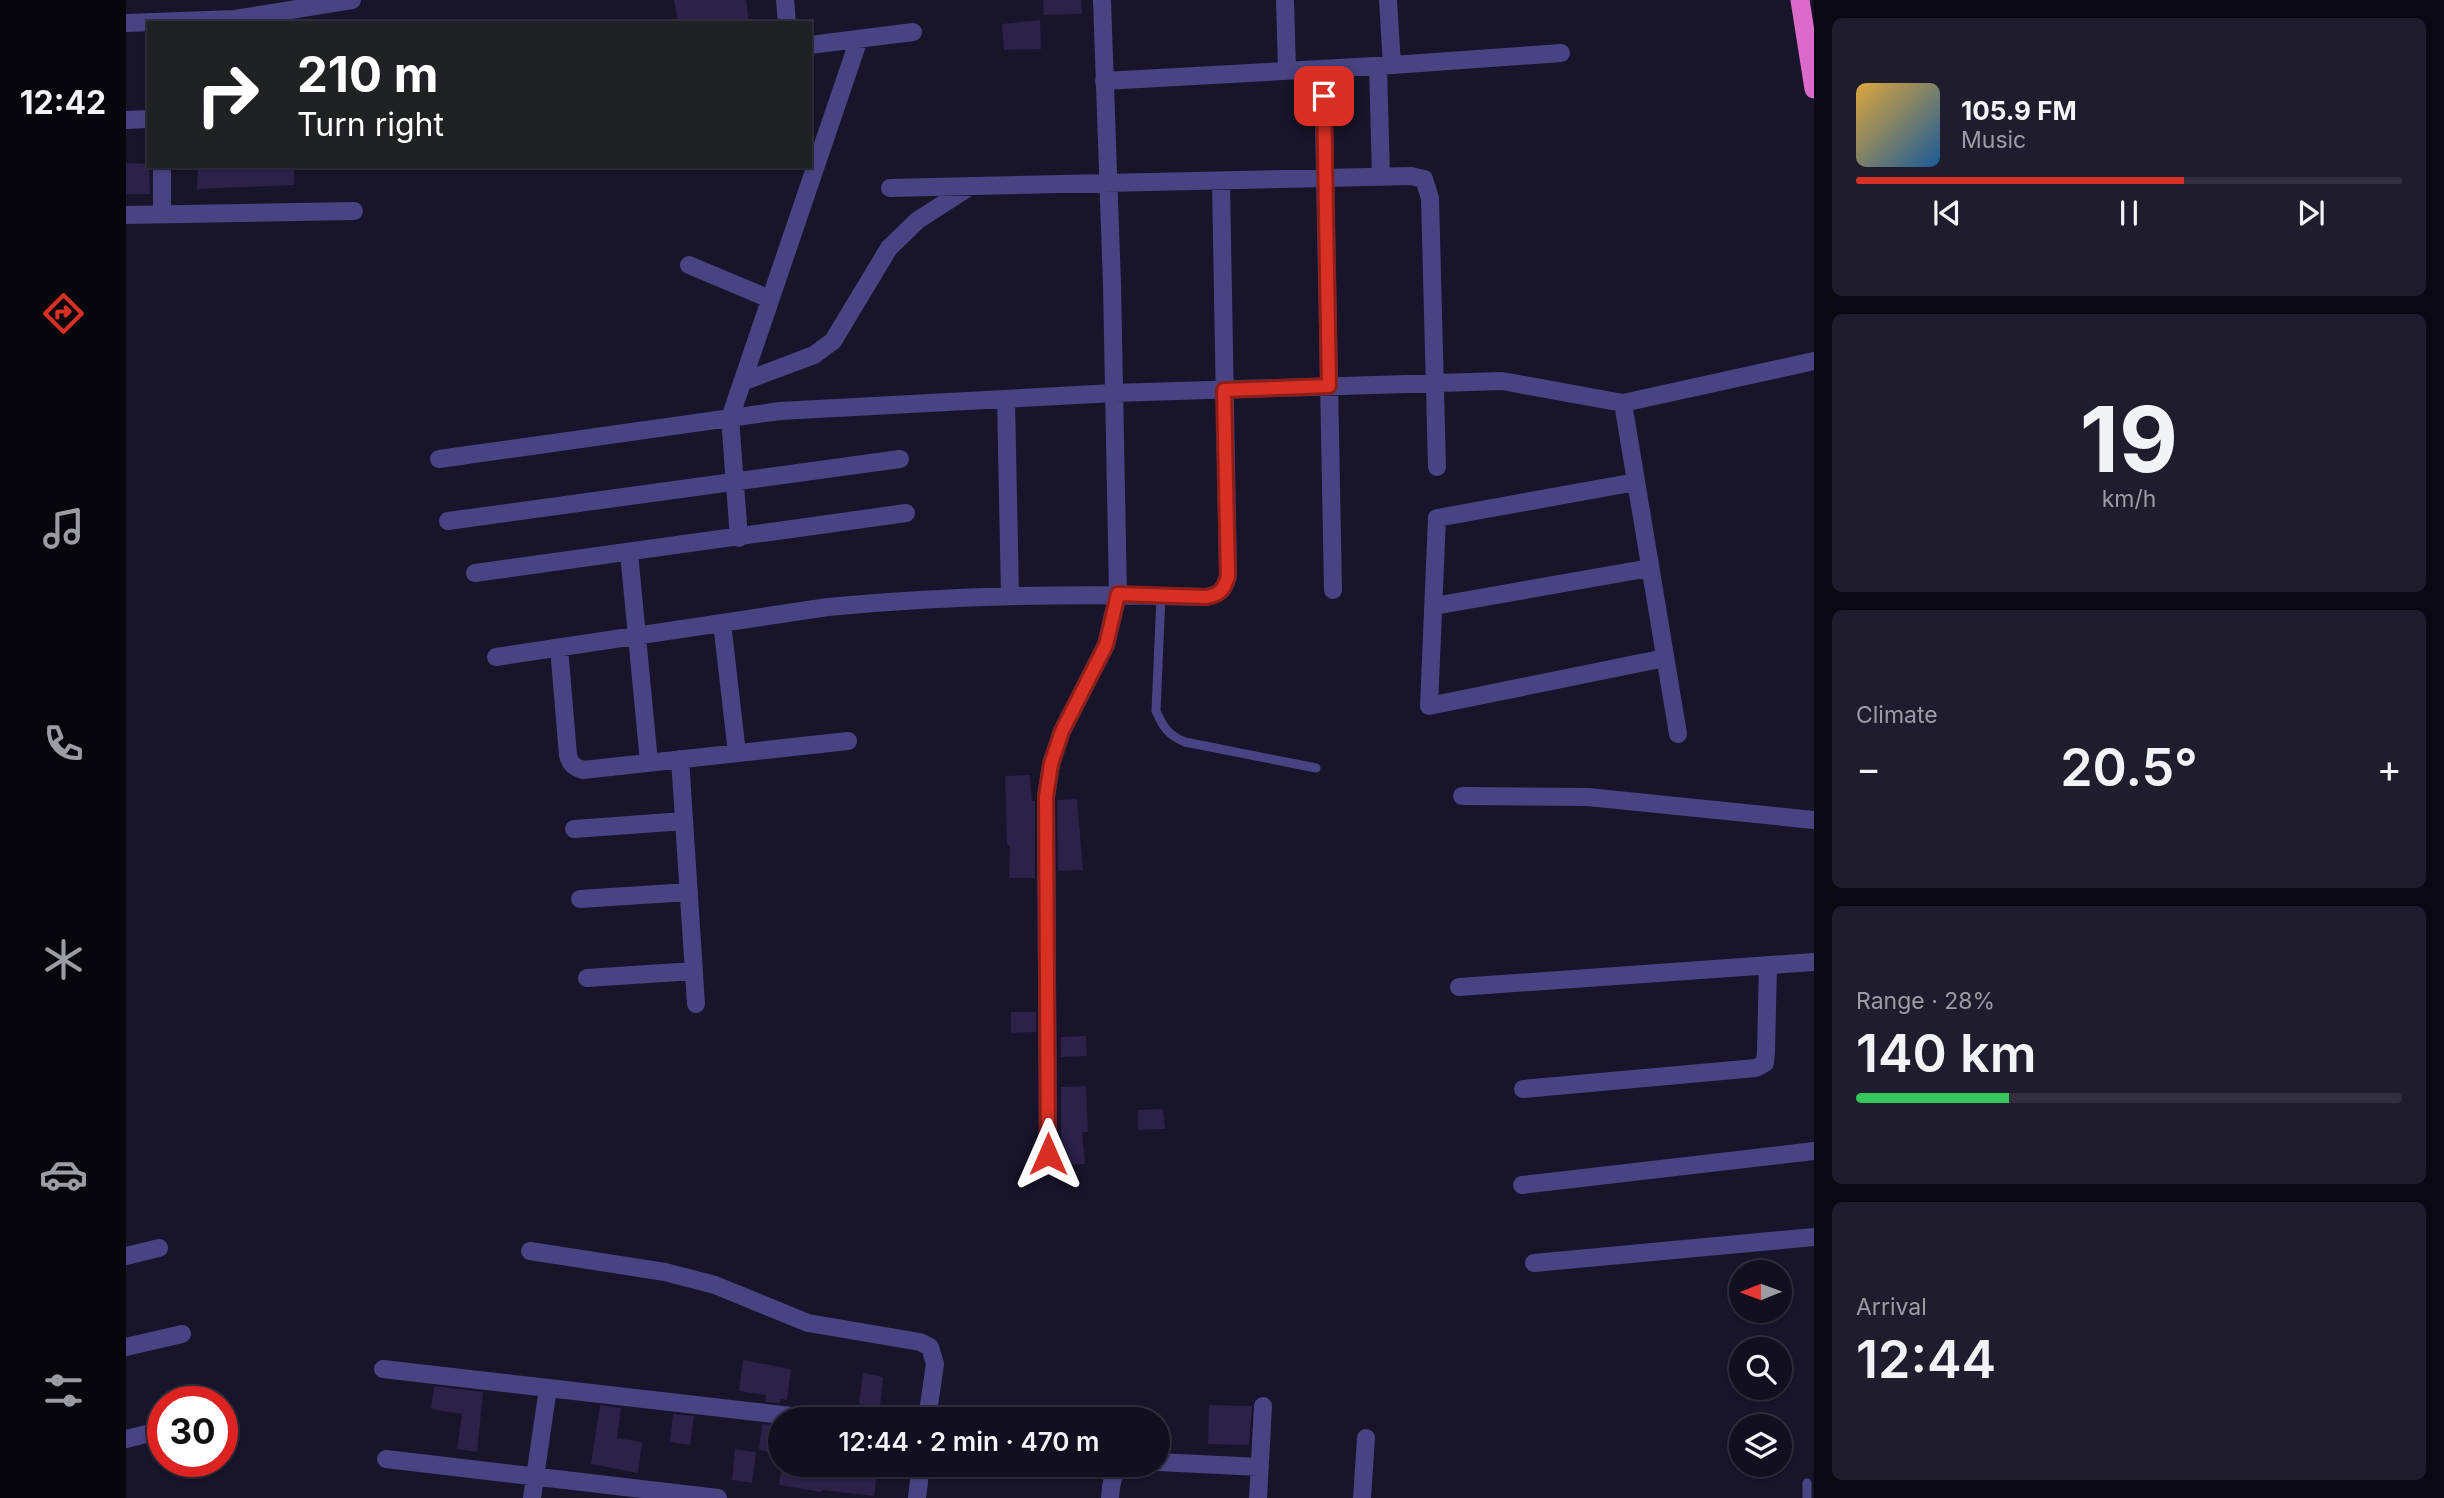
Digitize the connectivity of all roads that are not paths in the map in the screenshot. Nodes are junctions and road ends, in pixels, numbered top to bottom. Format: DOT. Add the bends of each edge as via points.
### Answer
graph roads {
  1 [pos="352,0"];
  2 [pos="785,0"];
  3 [pos="1102,0"];
  4 [pos="1285,0"];
  5 [pos="1388,0"];
  6 [pos="1800,0"];
  7 [pos="187,21"];
  8 [pos="787,21"];
  9 [pos="147,22"];
  10 [pos="126,23"];
  11 [pos="913,32"];
  12 [pos="859,39"];
  13 [pos="812,45"];
  14 [pos="1561,53"];
  15 [pos="1385,65"];
  16 [pos="1323,68"];
  17 [pos="1287,70"];
  18 [pos="1104,81"];
  19 [pos="1814,89"];
  20 [pos="147,119"];
  21 [pos="126,120"];
  22 [pos="162,168"];
  23 [pos="1381,177"];
  24 [pos="1326,178"];
  25 [pos="1221,181"];
  26 [pos="1109,183"];
  27 [pos="971,187"];
  28 [pos="890,188"];
  29 [pos="354,211"];
  30 [pos="162,214"];
  31 [pos="126,215"];
  32 [pos="689,265"];
  33 [pos="770,299"];
  34 [pos="1814,362"];
  35 [pos="742,383"];
  36 [pos="1436,383"];
  37 [pos="1329,386"];
  38 [pos="1224,390"];
  39 [pos="1114,393"];
  40 [pos="1006,399"];
  41 [pos="1623,403"];
  42 [pos="730,418"];
  43 [pos="439,459"];
  44 [pos="900,459"];
  45 [pos="1437,467"];
  46 [pos="735,482"];
  47 [pos="1636,482"];
  48 [pos="906,513"];
  49 [pos="448,521"];
  50 [pos="739,538"];
  51 [pos="629,553"];
  52 [pos="1650,568"];
  53 [pos="475,573"];
  54 [pos="1333,590"];
  55 [pos="1118,594"];
  56 [pos="1010,596"];
  57 [pos="1161,596"];
  58 [pos="1434,606"];
  59 [pos="722,623"];
  60 [pos="637,636"];
  61 [pos="559,648"];
  62 [pos="496,657"];
  63 [pos="1665,658"];
  64 [pos="1678,734"];
  65 [pos="848,740"];
  66 [pos="737,752"];
  67 [pos="680,759"];
  68 [pos="649,762"];
  69 [pos="1316,768"];
  70 [pos="1462,796"];
  71 [pos="1814,820"];
  72 [pos="684,821"];
  73 [pos="574,829"];
  74 [pos="689,892"];
  75 [pos="580,899"];
  76 [pos="1814,962"];
  77 [pos="1768,965"];
  78 [pos="694,971"];
  79 [pos="587,978"];
  80 [pos="1459,987"];
  81 [pos="696,1004"];
  82 [pos="1523,1089"];
  83 [pos="1814,1151"];
  84 [pos="1048,1154"];
  85 [pos="1522,1185"];
  86 [pos="1814,1237"];
  87 [pos="159,1248"];
  88 [pos="530,1251"];
  89 [pos="126,1256"];
  90 [pos="1534,1264"];
  91 [pos="182,1334"];
  92 [pos="126,1347"];
  93 [pos="383,1369"];
  94 [pos="548,1388"];
  95 [pos="1263,1406"];
  96 [pos="929,1407"];
  97 [pos="768,1413"];
  98 [pos="147,1434"];
  99 [pos="1366,1438"];
  100 [pos="126,1439"];
  101 [pos="386,1460"];
  102 [pos="1170,1463"];
  103 [pos="1260,1467"];
  104 [pos="535,1477"];
  105 [pos="920,1477"];
  106 [pos="1113,1477"];
  107 [pos="1807,1483"];
  108 [pos="532,1498"];
  109 [pos="718,1498"];
  110 [pos="917,1498"];
  111 [pos="1110,1498"];
  112 [pos="1258,1498"];
  113 [pos="1362,1498"];
  114 [pos="1807,1498"];
  1 -- 7 [label="street" via="235,19"];
  2 -- 8 [label="street"];
  3 -- 18 [label="street"];
  4 -- 17 [label="street"];
  5 -- 15 [label="street"];
  6 -- 19 [label="highway"];
  9 -- 10 [label="street"];
  11 -- 12 [label="street"];
  12 -- 13 [label="street"];
  12 -- 33 [label="street"];
  14 -- 15 [label="street"];
  15 -- 16 [label="street"];
  15 -- 23 [label="street"];
  16 -- 17 [label="street"];
  16 -- 24 [label="street"];
  17 -- 18 [label="street"];
  18 -- 26 [label="street"];
  20 -- 21 [label="street"];
  22 -- 30 [label="street"];
  23 -- 24 [label="street"];
  23 -- 36 [label="street" via="1411,176 1428,185"];
  24 -- 25 [label="street"];
  24 -- 37 [label="street"];
  25 -- 26 [label="street"];
  25 -- 38 [label="street"];
  26 -- 27 [label="street"];
  26 -- 39 [label="street"];
  27 -- 28 [label="street"];
  27 -- 35 [label="street" via="918,220 889,248 833,341 814,355"];
  29 -- 30 [label="street"];
  30 -- 31 [label="street"];
  32 -- 33 [label="street"];
  33 -- 35 [label="street"];
  34 -- 41 [label="street"];
  35 -- 42 [label="street"];
  36 -- 37 [label="street"];
  36 -- 41 [label="street" via="1502,381"];
  36 -- 45 [label="street"];
  37 -- 38 [label="street"];
  37 -- 54 [label="street"];
  38 -- 39 [label="street"];
  38 -- 57 [label="street" via="1225,588 1206,597"];
  39 -- 40 [label="street"];
  39 -- 55 [label="street"];
  40 -- 42 [label="street" via="780,411"];
  40 -- 56 [label="street"];
  41 -- 47 [label="street"];
  42 -- 43 [label="street"];
  42 -- 46 [label="street"];
  44 -- 46 [label="street"];
  46 -- 49 [label="street"];
  46 -- 50 [label="street"];
  47 -- 52 [label="street"];
  47 -- 58 [label="street" via="1437,517"];
  48 -- 50 [label="street"];
  50 -- 51 [label="street"];
  51 -- 53 [label="street"];
  51 -- 60 [label="street"];
  52 -- 58 [label="street"];
  52 -- 63 [label="street"];
  55 -- 56 [label="street"];
  55 -- 57 [label="street"];
  55 -- 84 [label="street" via="1106,645 1062,731 1046,797"];
  56 -- 59 [label="street" via="872,603"];
  57 -- 69 [label="lane" via="1156,711 1171,736"];
  58 -- 63 [label="street" via="1429,706"];
  59 -- 60 [label="street"];
  59 -- 66 [label="street"];
  60 -- 61 [label="street"];
  60 -- 68 [label="street"];
  61 -- 62 [label="street"];
  61 -- 68 [label="street" via="570,763 583,770"];
  63 -- 64 [label="street"];
  65 -- 66 [label="street"];
  66 -- 67 [label="street"];
  67 -- 68 [label="street"];
  67 -- 72 [label="street"];
  70 -- 71 [label="street" via="1588,797"];
  72 -- 73 [label="street"];
  72 -- 74 [label="street"];
  74 -- 75 [label="street"];
  74 -- 78 [label="street"];
  76 -- 77 [label="street"];
  77 -- 80 [label="street"];
  77 -- 82 [label="street" via="1765,1063 1756,1068"];
  78 -- 79 [label="street"];
  78 -- 81 [label="street"];
  83 -- 85 [label="street"];
  86 -- 90 [label="street"];
  87 -- 89 [label="street"];
  88 -- 96 [label="street" via="665,1272 715,1285 808,1323 920,1342 930,1347 935,1364"];
  91 -- 92 [label="street"];
  93 -- 94 [label="street"];
  94 -- 97 [label="street"];
  94 -- 104 [label="street"];
  95 -- 103 [label="street"];
  98 -- 100 [label="street"];
  99 -- 113 [label="street"];
  101 -- 104 [label="street"];
  102 -- 103 [label="street"];
  103 -- 112 [label="street"];
  104 -- 108 [label="street"];
  104 -- 109 [label="street"];
  105 -- 110 [label="street"];
  106 -- 111 [label="street"];
  107 -- 114 [label="lane"];
}
